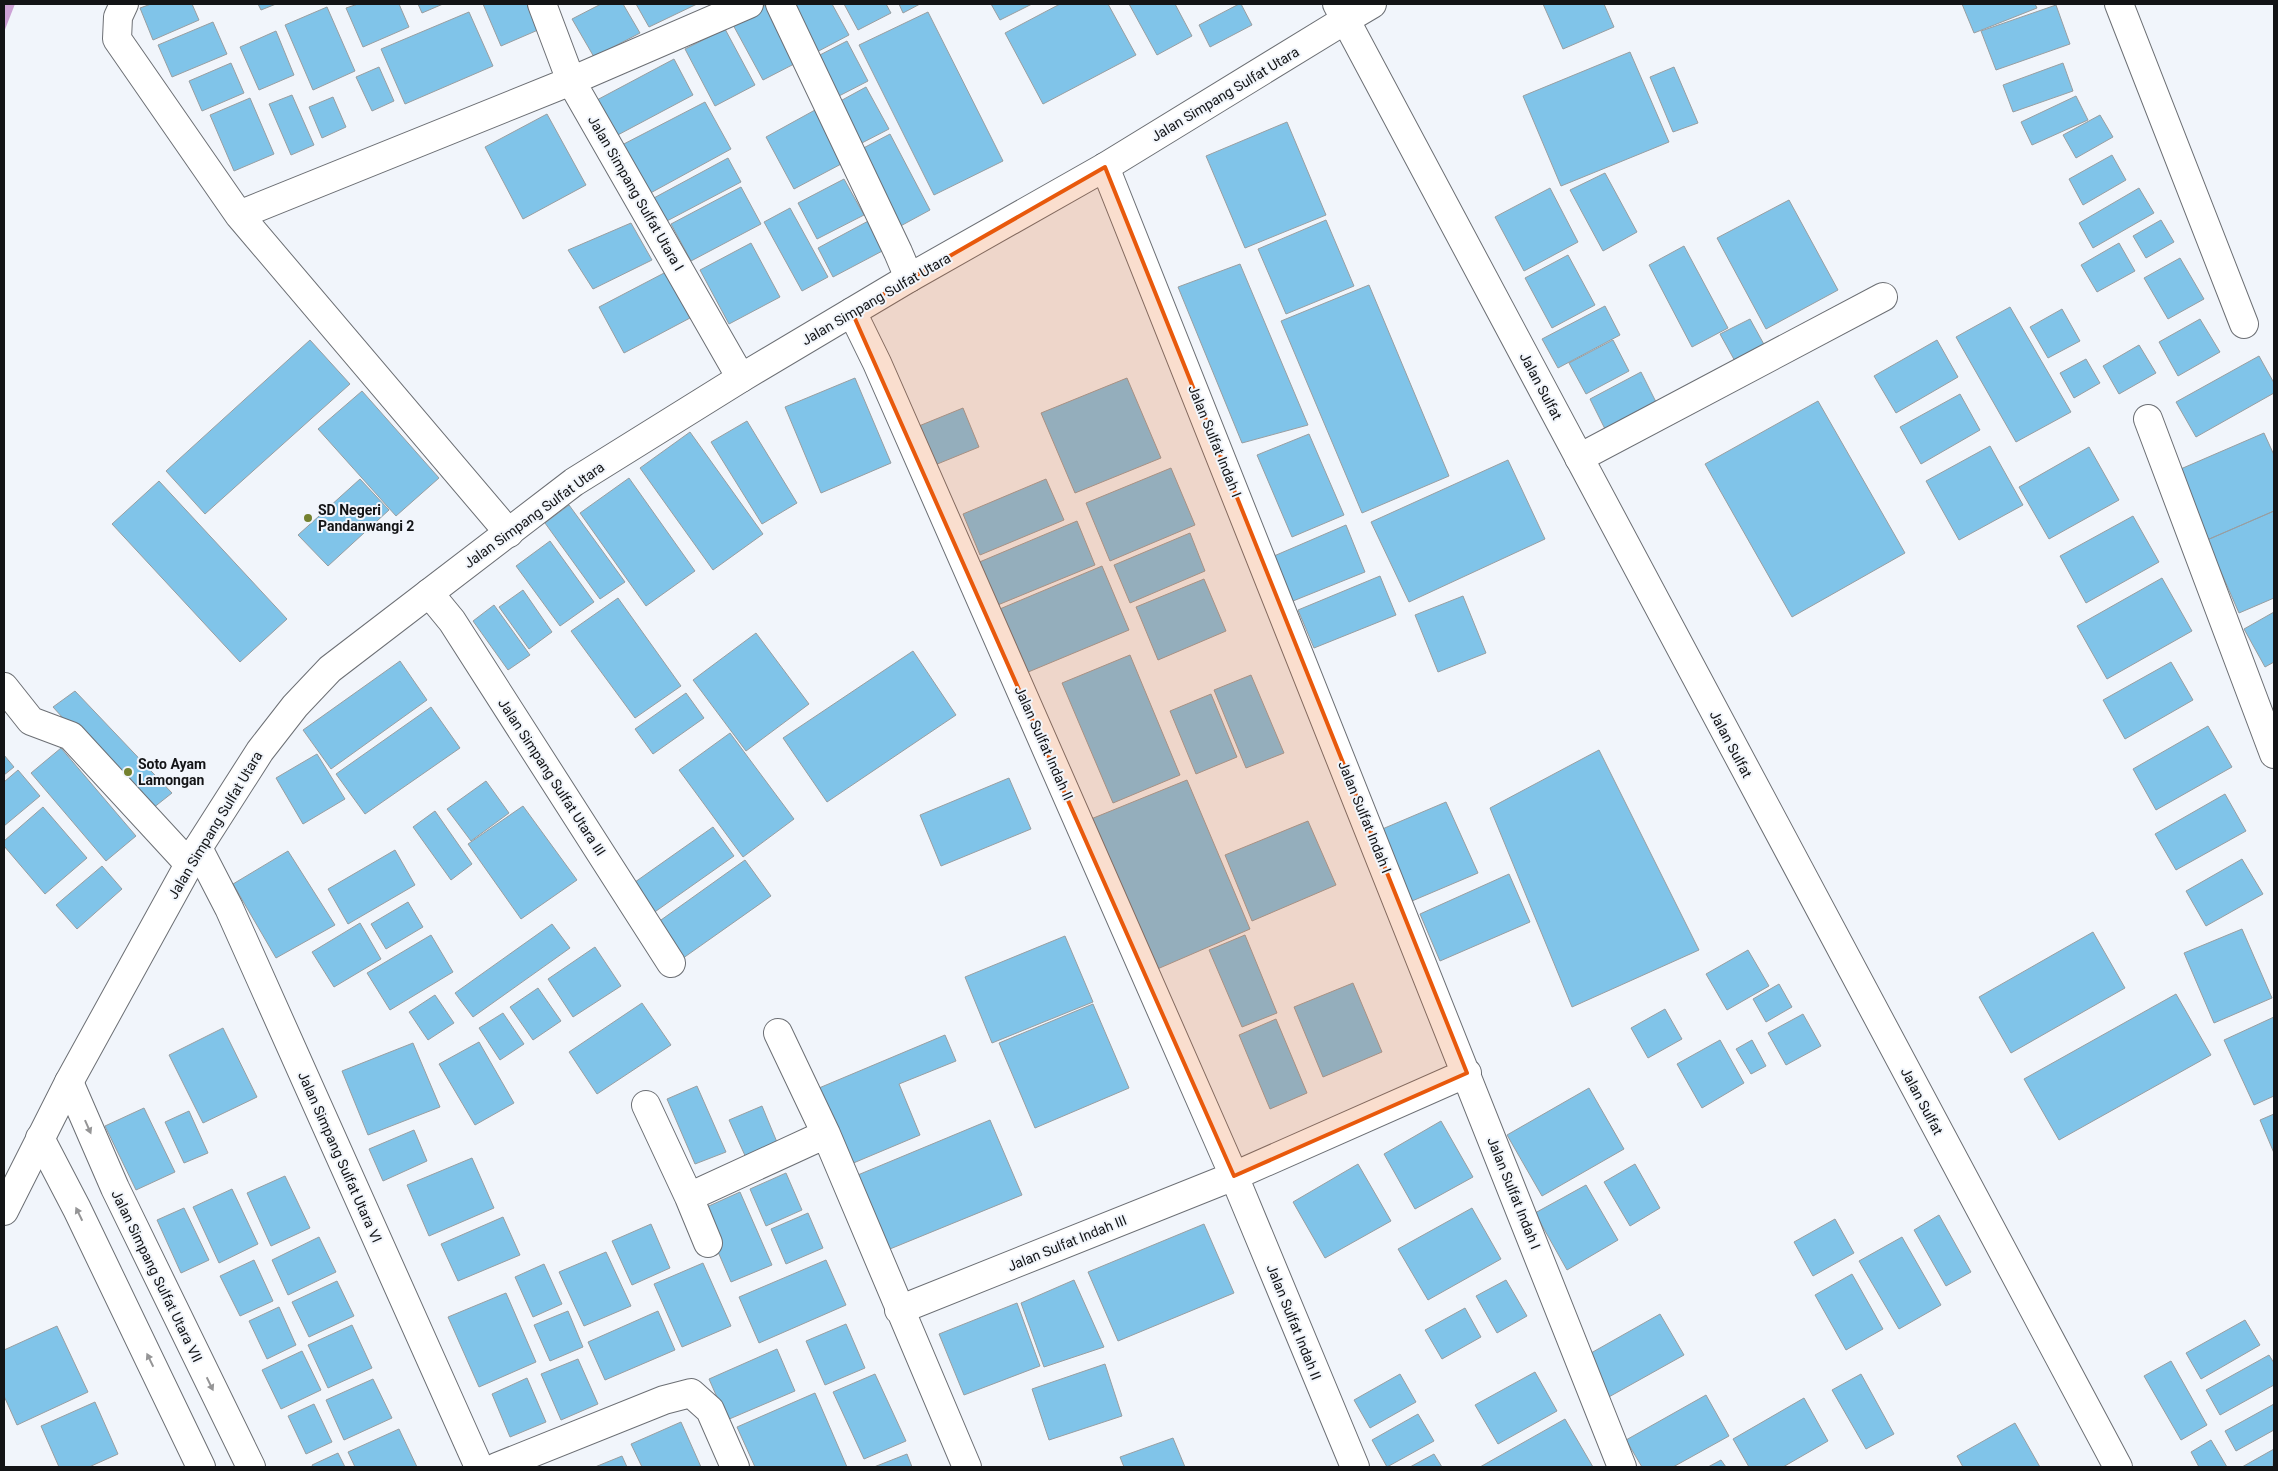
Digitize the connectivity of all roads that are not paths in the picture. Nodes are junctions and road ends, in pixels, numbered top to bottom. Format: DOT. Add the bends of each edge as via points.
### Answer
graph roads {
  1 [pos="124,4"];
  2 [pos="542,4"];
  3 [pos="749,4"];
  4 [pos="780,4"];
  5 [pos="1372,4"];
  6 [pos="2119,4"];
  7 [pos="1341,12"];
  8 [pos="572,80"];
  9 [pos="1105,167"];
  10 [pos="239,215"];
  11 [pos="909,278"];
  12 [pos="1884,297"];
  13 [pos="852,312"];
  14 [pos="2244,324"];
  15 [pos="741,378"];
  16 [pos="2148,419"];
  17 [pos="1579,458"];
  18 [pos="509,533"];
  19 [pos="429,593"];
  20 [pos="4,688"];
  21 [pos="2274,754"];
  22 [pos="194,856"];
  23 [pos="671,963"];
  24 [pos="778,1033"];
  25 [pos="1467,1073"];
  26 [pos="69,1082"];
  27 [pos="646,1105"];
  28 [pos="826,1134"];
  29 [pos="40,1138"];
  30 [pos="1234,1176"];
  31 [pos="689,1197"];
  32 [pos="4,1211"];
  33 [pos="708,1243"];
  34 [pos="899,1310"];
  35 [pos="201,1467"];
  36 [pos="250,1467"];
  37 [pos="479,1467"];
  38 [pos="497,1467"];
  39 [pos="735,1467"];
  40 [pos="967,1467"];
  41 [pos="1355,1467"];
  42 [pos="1622,1467"];
  43 [pos="2118,1467"];
  1 -- 10 [label="street" via="118,17 117,39"];
  2 -- 8 [label="street, Jalan Simpang Sulfat Utara I"];
  3 -- 8 [label="street"];
  4 -- 11 [label="street"];
  5 -- 7 [label="street, Jalan Simpang Sulfat Utara"];
  6 -- 14 [label="street"];
  7 -- 9 [label="street, Jalan Simpang Sulfat Utara"];
  7 -- 17 [label="street, Jalan Sulfat"];
  8 -- 10 [label="street"];
  8 -- 15 [label="street, Jalan Simpang Sulfat Utara I"];
  9 -- 11 [label="street, Jalan Simpang Sulfat Utara"];
  9 -- 25 [label="street, Jalan Sulfat Indah I"];
  10 -- 18 [label="street"];
  11 -- 13 [label="street, Jalan Simpang Sulfat Utara"];
  12 -- 17 [label="street"];
  13 -- 15 [label="street, Jalan Simpang Sulfat Utara"];
  13 -- 30 [label="street, Jalan Sulfat Indah II"];
  15 -- 18 [label="street, Jalan Simpang Sulfat Utara" via="574,482"];
  16 -- 21 [label="street"];
  17 -- 43 [label="street, Jalan Sulfat"];
  18 -- 19 [label="street, Jalan Simpang Sulfat Utara"];
  19 -- 22 [label="street, Jalan Simpang Sulfat Utara" via="330,669 294,706 260,751"];
  19 -- 23 [label="street, Jalan Simpang Sulfat Utara III" via="452,621"];
  20 -- 22 [label="street, Jalan Simpang Sulfat Utara VI" via="31,721 71,736"];
  22 -- 26 [label="street, Jalan Simpang Sulfat Utara"];
  22 -- 37 [label="street, Jalan Simpang Sulfat Utara VI" via="229,908"];
  24 -- 28 [label="street"];
  25 -- 30 [label="street"];
  25 -- 42 [label="street, Jalan Sulfat Indah I"];
  26 -- 29 [label="street, Jalan Simpang Sulfat Utara"];
  26 -- 36 [label="street, Jalan Simpang Sulfat Utara VII, one-way" via="114,1188"];
  27 -- 31 [label="street"];
  28 -- 31 [label="street"];
  28 -- 34 [label="street"];
  29 -- 32 [label="street, Jalan Simpang Sulfat Utara"];
  35 -- 29 [label="street, one-way"];
  30 -- 34 [label="street, Jalan Sulfat Indah III"];
  30 -- 41 [label="street, Jalan Sulfat Indah II"];
  31 -- 33 [label="street"];
  34 -- 40 [label="street"];
  38 -- 39 [label="street" via="664,1400 691,1393 710,1410"];
}
